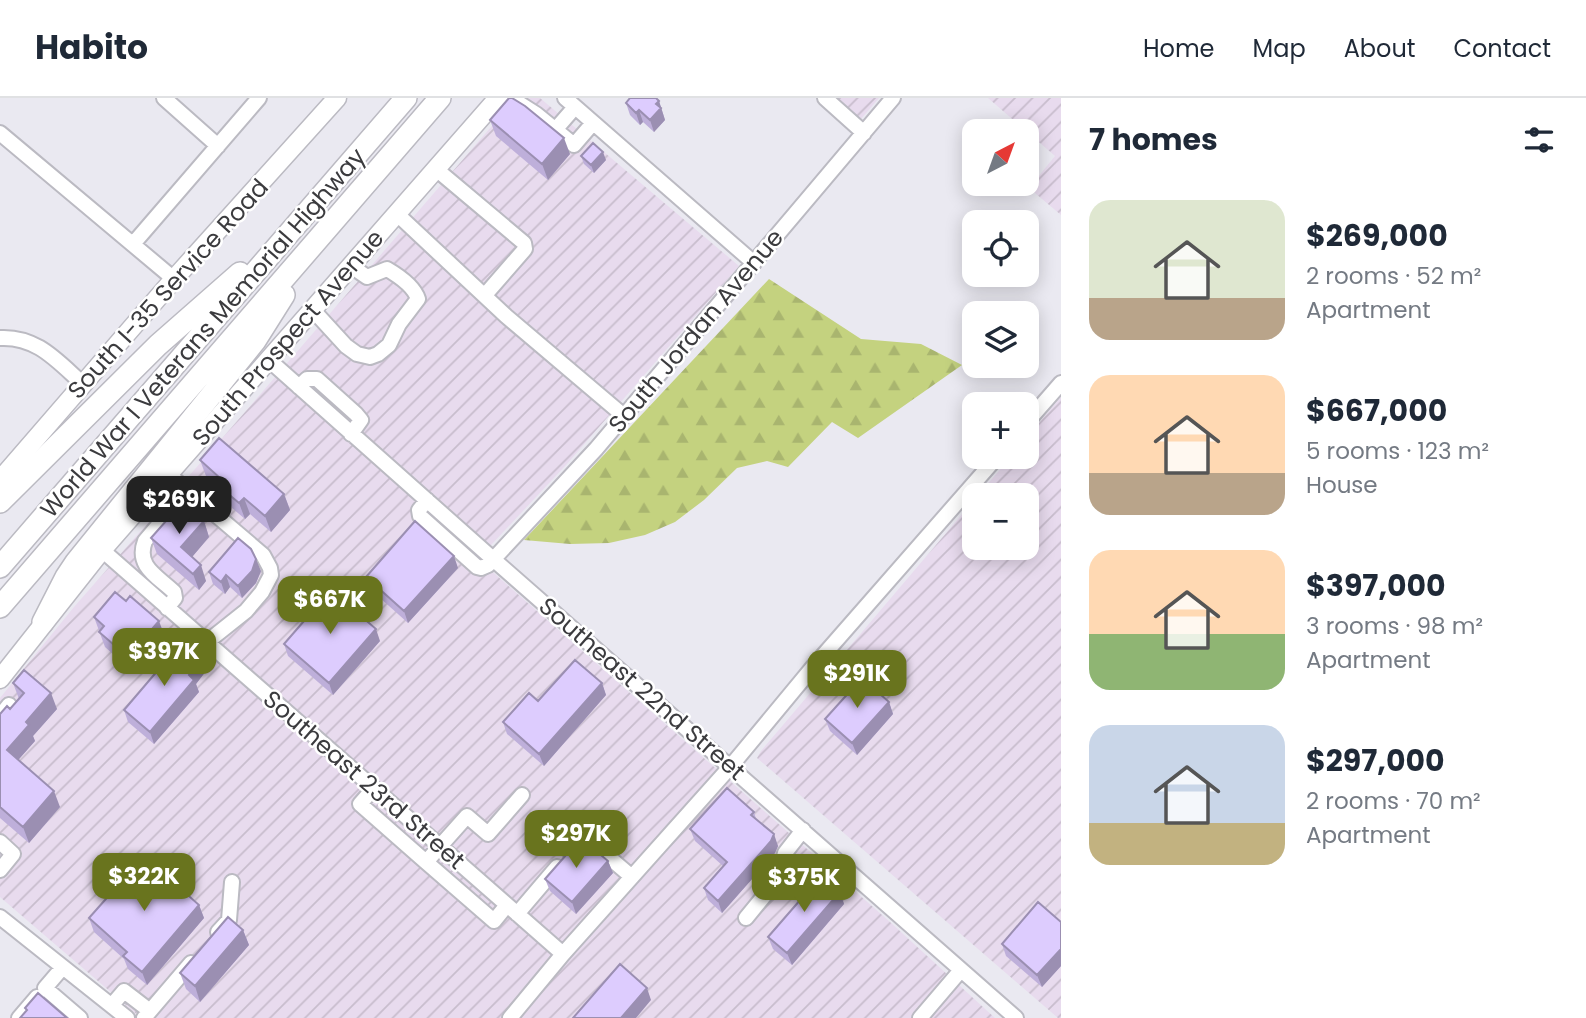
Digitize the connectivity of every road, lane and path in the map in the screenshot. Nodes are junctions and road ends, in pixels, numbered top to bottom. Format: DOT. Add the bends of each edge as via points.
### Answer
graph roads {
  1 [pos="164,98"];
  2 [pos="259,98"];
  3 [pos="337,98"];
  4 [pos="406,98"];
  5 [pos="440,98"];
  6 [pos="498,98"];
  7 [pos="511,98"];
  8 [pos="825,98"];
  9 [pos="893,98"];
  10 [pos="570,101"];
  11 [pos="593,123"];
  12 [pos="555,130"];
  13 [pos="864,132"];
  14 [pos="0,133"];
  15 [pos="218,146"];
  16 [pos="436,169"];
  17 [pos="397,214"];
  18 [pos="302,218"];
  19 [pos="320,239"];
  20 [pos="133,244"];
  21 [pos="754,263"];
  22 [pos="351,266"];
  23 [pos="174,279"];
  24 [pos="485,295"];
  25 [pos="313,310"];
  26 [pos="1,334"];
  27 [pos="269,360"];
  28 [pos="1061,383"];
  29 [pos="83,384"];
  30 [pos="1039,408"];
  31 [pos="624,416"];
  32 [pos="986,469"];
  33 [pos="168,474"];
  34 [pos="0,480"];
  35 [pos="188,490"];
  36 [pos="427,500"];
  37 [pos="0,502"];
  38 [pos="102,550"];
  39 [pos="493,559"];
  40 [pos="0,567"];
  41 [pos="0,607"];
  42 [pos="167,608"];
  43 [pos="43,622"];
  44 [pos="207,642"];
  45 [pos="0,679"];
  46 [pos="730,766"];
  47 [pos="374,788"];
  48 [pos="522,795"];
  49 [pos="395,807"];
  50 [pos="382,822"];
  51 [pos="803,830"];
  52 [pos="0,842"];
  53 [pos="440,846"];
  54 [pos="426,862"];
  55 [pos="0,870"];
  56 [pos="632,877"];
  57 [pos="232,882"];
  58 [pos="512,910"];
  59 [pos="0,917"];
  60 [pos="746,918"];
  61 [pos="563,954"];
  62 [pos="62,967"];
  63 [pos="961,971"];
  64 [pos="45,988"];
  65 [pos="112,1005"];
  66 [pos="147,1014"];
  67 [pos="19,1018"];
  68 [pos="80,1018"];
  69 [pos="127,1018"];
  70 [pos="510,1018"];
  71 [pos="920,1018"];
  72 [pos="1016,1018"];
  1 -- 15 [label="street"];
  2 -- 15 [label="street"];
  3 -- 23 [label="main road, South I-35 Service Road"];
  4 -- 18 [label="highway, World War I Veterans Memorial Highway"];
  5 -- 19 [label="highway, World War I Veterans Memorial Highway"];
  6 -- 16 [label="main road, South Prospect Avenue"];
  7 -- 12 [label="street"];
  8 -- 13 [label="street"];
  9 -- 13 [label="street, South Jordan Avenue"];
  10 -- 11 [label="street"];
  10 -- 12 [label="street"];
  11 -- 12 [label="street" via="574,145"];
  11 -- 21 [label="street"];
  13 -- 21 [label="street, South Jordan Avenue"];
  14 -- 20 [label="street"];
  15 -- 20 [label="street"];
  16 -- 17 [label="main road, South Prospect Avenue"];
  16 -- 24 [label="street" via="524,243 525,249"];
  17 -- 22 [label="main road, South Prospect Avenue"];
  17 -- 24 [label="street"];
  18 -- 37 [label="highway" via="158,345"];
  18 -- 40 [label="highway, World War I Veterans Memorial Highway"];
  19 -- 41 [label="highway, World War I Veterans Memorial Highway"];
  19 -- 43 [label="highway" via="256,341 76,562"];
  20 -- 23 [label="street"];
  21 -- 31 [label="street, South Jordan Avenue"];
  22 -- 25 [label="main road, South Prospect Avenue"];
  22 -- 25 [label="street" via="367,277 387,269 418,296 388,345 370,357 357,354"];
  23 -- 29 [label="main road, South I-35 Service Road"];
  24 -- 31 [label="street"];
  25 -- 27 [label="main road, South Prospect Avenue"];
  26 -- 29 [label="street" via="29,341"];
  27 -- 33 [label="main road, South Prospect Avenue"];
  27 -- 36 [label="street, Southeast 22nd Street"];
  28 -- 30 [label="street"];
  29 -- 34 [label="main road, South I-35 Service Road"];
  31 -- 39 [label="street, South Jordan Avenue"];
  32 -- 46 [label="street"];
  33 -- 35 [label="street"];
  33 -- 38 [label="main road, South Prospect Avenue"];
  35 -- 42 [label="street" via="142,549 147,567 174,592"];
  35 -- 44 [label="street" via="263,555 271,575 246,611"];
  36 -- 39 [label="street, Southeast 22nd Street"];
  36 -- 39 [label="street, South Jordan Avenue" via="420,516 477,567 485,567"];
  38 -- 42 [label="street, Southeast 23rd Street"];
  38 -- 43 [label="main road, South Prospect Avenue"];
  39 -- 46 [label="street, Southeast 22nd Street"];
  42 -- 44 [label="street, Southeast 23rd Street"];
  43 -- 45 [label="main road, South Prospect Avenue"];
  44 -- 47 [label="street, Southeast 23rd Street"];
  46 -- 51 [label="street, Southeast 22nd Street"];
  46 -- 56 [label="street"];
  47 -- 49 [label="street, Southeast 23rd Street"];
  47 -- 50 [label="street" via="360,804"];
  48 -- 53 [label="street" via="488,834 467,816"];
  49 -- 50 [label="street"];
  49 -- 53 [label="street, Southeast 23rd Street"];
  50 -- 54 [label="street"];
  51 -- 60 [label="street" via="785,853 778,879"];
  51 -- 63 [label="street, Southeast 22nd Street"];
  52 -- 55 [label="street" via="13,854"];
  53 -- 54 [label="street"];
  53 -- 58 [label="street, Southeast 23rd Street"];
  54 -- 58 [label="street" via="494,921"];
  56 -- 58 [label="street" via="584,836"];
  56 -- 61 [label="street"];
  57 -- 66 [label="street" via="229,920"];
  58 -- 61 [label="street, Southeast 23rd Street"];
  59 -- 62 [label="street"];
  61 -- 70 [label="street"];
  62 -- 64 [label="street"];
  62 -- 65 [label="street"];
  63 -- 71 [label="street"];
  63 -- 72 [label="street, Southeast 22nd Street"];
  64 -- 67 [label="street"];
  64 -- 68 [label="street"];
  65 -- 66 [label="street" via="124,991"];
  65 -- 69 [label="street"];
}
